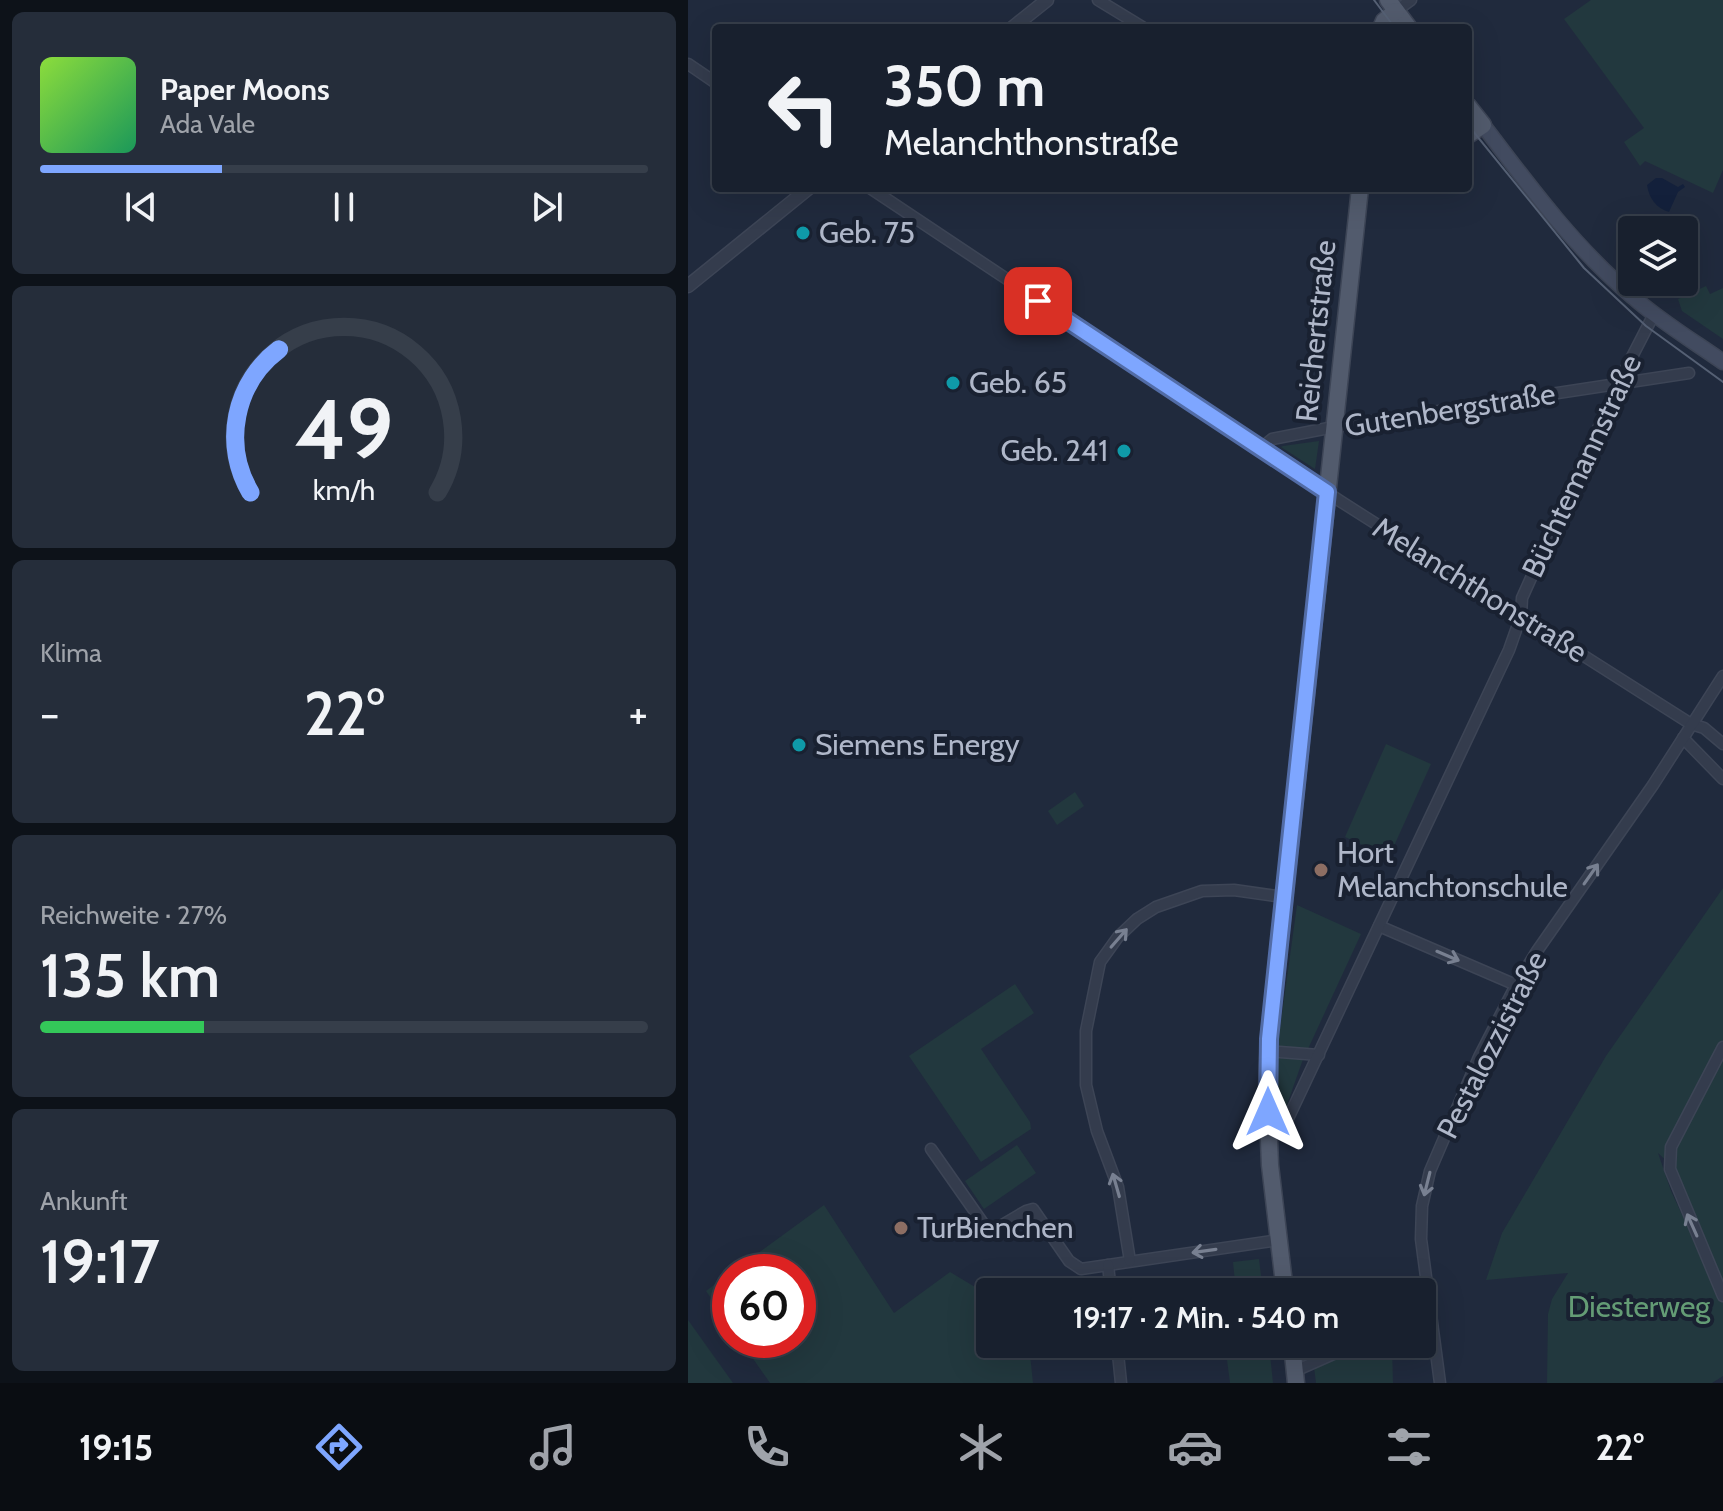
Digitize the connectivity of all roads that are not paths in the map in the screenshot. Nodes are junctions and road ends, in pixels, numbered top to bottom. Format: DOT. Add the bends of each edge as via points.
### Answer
graph roads {
  1 [pos="1047,0"];
  2 [pos="1098,0"];
  3 [pos="1411,0"];
  4 [pos="1392,6"];
  5 [pos="1017,24"];
  6 [pos="1137,24"];
  7 [pos="1406,24"];
  8 [pos="688,64"];
  9 [pos="712,80"];
  10 [pos="1472,111"];
  11 [pos="1483,125"];
  12 [pos="1472,132"];
  13 [pos="804,192"];
  14 [pos="876,192"];
  15 [pos="1360,192"];
  16 [pos="688,286"];
  17 [pos="1654,314"];
  18 [pos="1723,362"];
  19 [pos="1689,373"];
  20 [pos="1619,382"];
  21 [pos="1334,427"];
  22 [pos="1261,448"];
  23 [pos="1327,492"];
  24 [pos="1521,616"];
  25 [pos="1723,676"];
  26 [pos="1691,724"];
  27 [pos="1683,738"];
  28 [pos="1723,744"];
  29 [pos="1723,779"];
  30 [pos="1283,897"];
  31 [pos="1379,926"];
  32 [pos="1516,985"];
  33 [pos="1723,1047"];
  34 [pos="1268,1051"];
  35 [pos="1319,1055"];
  36 [pos="1268,1134"];
  37 [pos="931,1149"];
  38 [pos="1279,1240"];
  39 [pos="1130,1261"];
  40 [pos="1108,1265"];
  41 [pos="1109,1278"];
  42 [pos="1283,1278"];
  43 [pos="1424,1278"];
  44 [pos="1723,1296"];
  45 [pos="1118,1358"];
  46 [pos="1331,1358"];
  47 [pos="1435,1358"];
  48 [pos="1296,1377"];
  49 [pos="1121,1383"];
  50 [pos="1440,1383"];
  1 -- 5 [label="street"];
  2 -- 6 [label="street"];
  3 -- 4 [label="street"];
  4 -- 7 [label="main road"];
  8 -- 9 [label="street"];
  10 -- 11 [label="main road"];
  11 -- 12 [label="main road"];
  11 -- 17 [label="main road" via="1553,217"];
  13 -- 16 [label="street"];
  14 -- 22 [label="street, Melanchthonstraße"];
  15 -- 21 [label="main road, Reichertstraße"];
  17 -- 18 [label="main road"];
  17 -- 20 [label="street, Büchtemannstraße"];
  19 -- 20 [label="street, Gutenbergstraße"];
  20 -- 21 [label="street, Gutenbergstraße"];
  20 -- 24 [label="street, Büchtemannstraße" via="1522,598"];
  21 -- 22 [label="street, Gutenbergstraße" via="1272,439"];
  21 -- 23 [label="main road, Reichertstraße"];
  22 -- 23 [label="street, Melanchthonstraße"];
  23 -- 24 [label="street, Melanchthonstraße"];
  23 -- 30 [label="main road, Reichertstraße"];
  24 -- 26 [label="street, Melanchthonstraße"];
  24 -- 31 [label="street, Büchtemannstraße"];
  25 -- 26 [label="street, Pestalozzistraße"];
  26 -- 27 [label="street, Pestalozzistraße"];
  26 -- 28 [label="street, Melanchthonstraße"];
  27 -- 29 [label="street"];
  32 -- 27 [label="street, Pestalozzistraße, one-way"];
  30 -- 34 [label="main road, Reichertstraße"];
  39 -- 30 [label="street, one-way" via="1118,1187 1086,1085 1086,1031 1100,962 1137,919 1168,903 1202,891"];
  31 -- 32 [label="street, one-way"];
  31 -- 35 [label="street, Büchtemannstraße"];
  32 -- 43 [label="street, Pestalozzistraße, one-way" via="1430,1171 1422,1206"];
  44 -- 33 [label="street, one-way" via="1670,1169 1671,1147"];
  34 -- 35 [label="street"];
  34 -- 36 [label="main road, Reichertstraße"];
  35 -- 36 [label="street, Büchtemannstraße" via="1285,1125"];
  36 -- 38 [label="main road, Reichertstraße"];
  37 -- 40 [label="street" via="985,1226 997,1228 1033,1209 1075,1267"];
  38 -- 39 [label="street, one-way"];
  38 -- 42 [label="main road, Reichertstraße"];
  39 -- 40 [label="street"];
  40 -- 41 [label="street"];
  45 -- 49 [label="street"];
  46 -- 48 [label="street"];
  47 -- 50 [label="street, Pestalozzistraße"];
}
